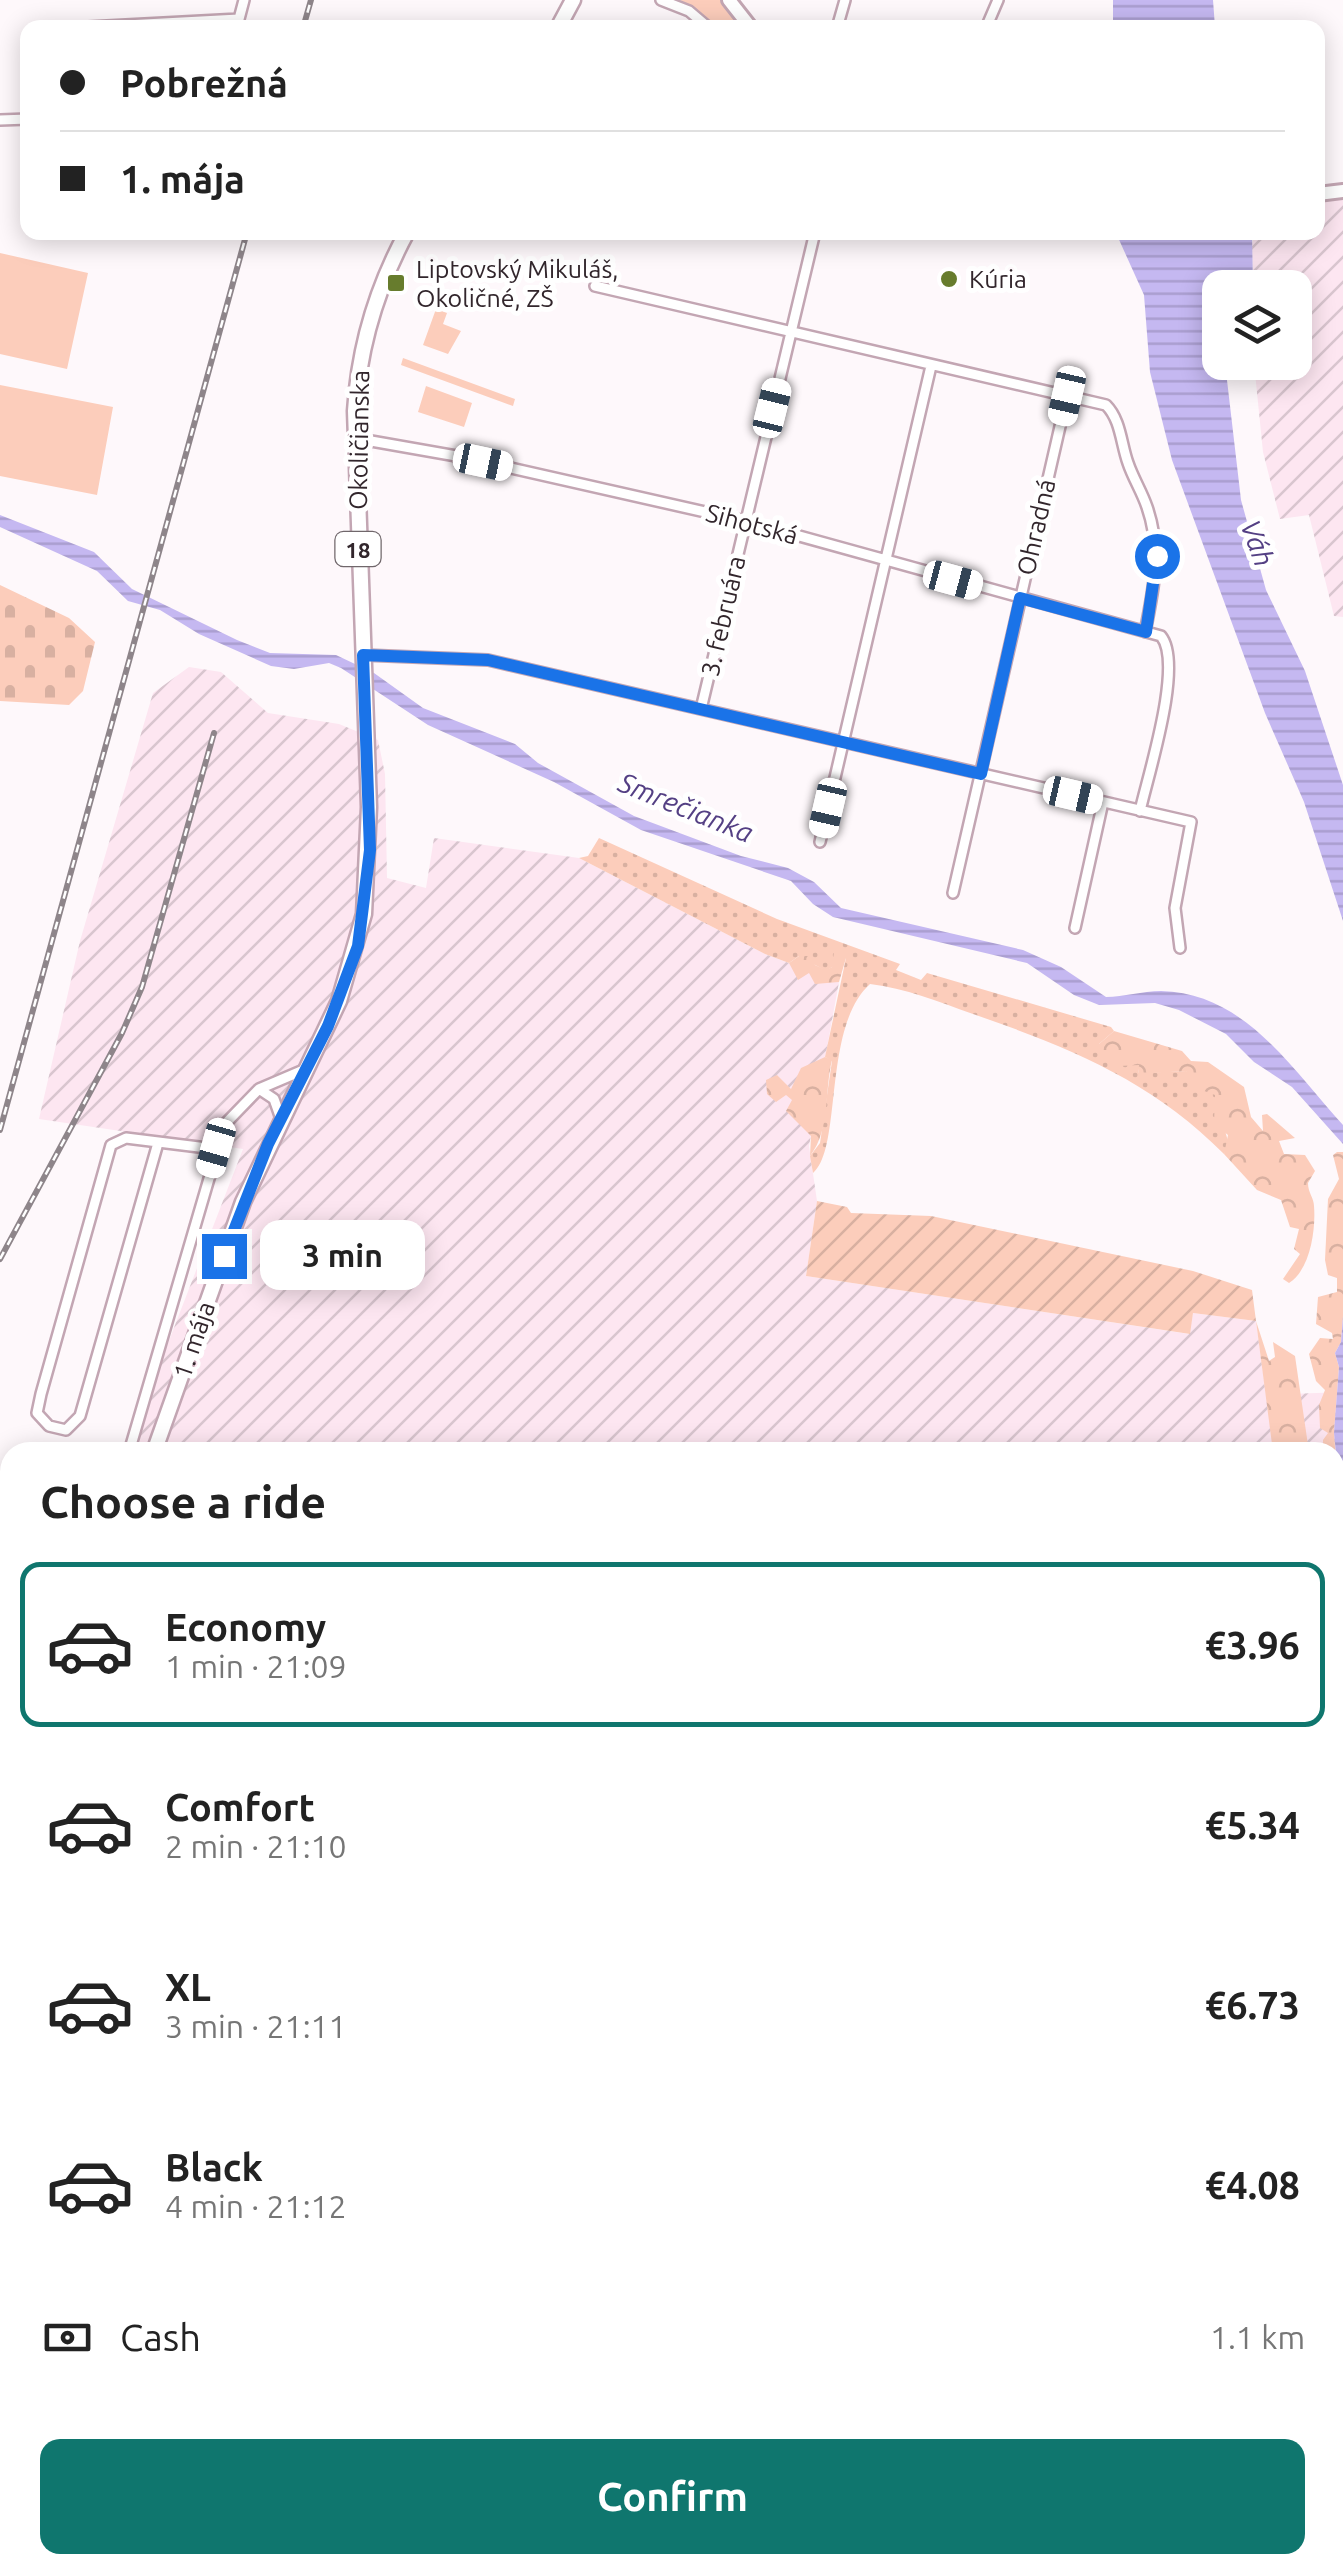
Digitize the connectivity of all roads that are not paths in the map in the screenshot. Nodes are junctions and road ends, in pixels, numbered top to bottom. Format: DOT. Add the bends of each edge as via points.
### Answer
graph roads {
  1 [pos="662,0"];
  2 [pos="729,0"];
  3 [pos="699,20"];
  4 [pos="745,20"];
  5 [pos="404,240"];
  6 [pos="812,240"];
  7 [pos="595,286"];
  8 [pos="790,333"];
  9 [pos="931,366"];
  10 [pos="1067,396"];
  11 [pos="354,438"];
  12 [pos="745,521"];
  13 [pos="886,561"];
  14 [pos="1020,598"];
  15 [pos="1146,632"];
  16 [pos="363,657"];
  17 [pos="701,709"];
  18 [pos="366,716"];
  19 [pos="843,742"];
  20 [pos="981,774"];
  21 [pos="1103,802"];
  22 [pos="1140,811"];
  23 [pos="820,842"];
  24 [pos="953,893"];
  25 [pos="1075,928"];
  26 [pos="1180,948"];
  27 [pos="306,1069"];
  28 [pos="259,1089"];
  29 [pos="280,1116"];
  30 [pos="158,1144"];
  31 [pos="216,1148"];
  32 [pos="132,1442"];
  33 [pos="158,1442"];
  1 -- 3 [label="street"];
  2 -- 4 [label="street"];
  5 -- 11 [label="main road, Okoličianska / 18" via="368,323"];
  6 -- 8 [label="street, 3. februára"];
  7 -- 8 [label="street"];
  8 -- 9 [label="street"];
  8 -- 12 [label="street, 3. februára"];
  9 -- 10 [label="street"];
  9 -- 13 [label="street"];
  10 -- 14 [label="street, Ohradná"];
  10 -- 15 [label="street" via="1110,407 1147,506 1157,567"];
  11 -- 12 [label="street, Sihotská"];
  11 -- 16 [label="main road, Okoličianska / 18"];
  12 -- 13 [label="street, Sihotská"];
  12 -- 17 [label="street, 3. februára"];
  13 -- 14 [label="street, Sihotská"];
  13 -- 19 [label="street"];
  14 -- 15 [label="street, Sihotská"];
  14 -- 20 [label="street, Ohradná"];
  15 -- 22 [label="street" via="1164,639 1170,657"];
  16 -- 17 [label="street" via="488,660"];
  16 -- 18 [label="main road, Okoličianska / 18"];
  17 -- 19 [label="street"];
  18 -- 27 [label="main road, 1. mája / 18" via="370,850 364,914 344,989"];
  19 -- 20 [label="street"];
  19 -- 23 [label="street"];
  20 -- 21 [label="street"];
  20 -- 24 [label="street, Ohradná"];
  21 -- 22 [label="street"];
  21 -- 25 [label="street"];
  22 -- 26 [label="street" via="1191,822 1175,908"];
  27 -- 28 [label="street"];
  27 -- 29 [label="main road, 1. mája / 18"];
  28 -- 29 [label="street" via="274,1099"];
  28 -- 31 [label="street" via="229,1118"];
  29 -- 33 [label="main road, 1. mája / 18"];
  30 -- 30 [label="street" via="80,1416 66,1430 49,1426 37,1412 41,1394 114,1142"];
  30 -- 31 [label="street"];
  31 -- 32 [label="street"];
}
